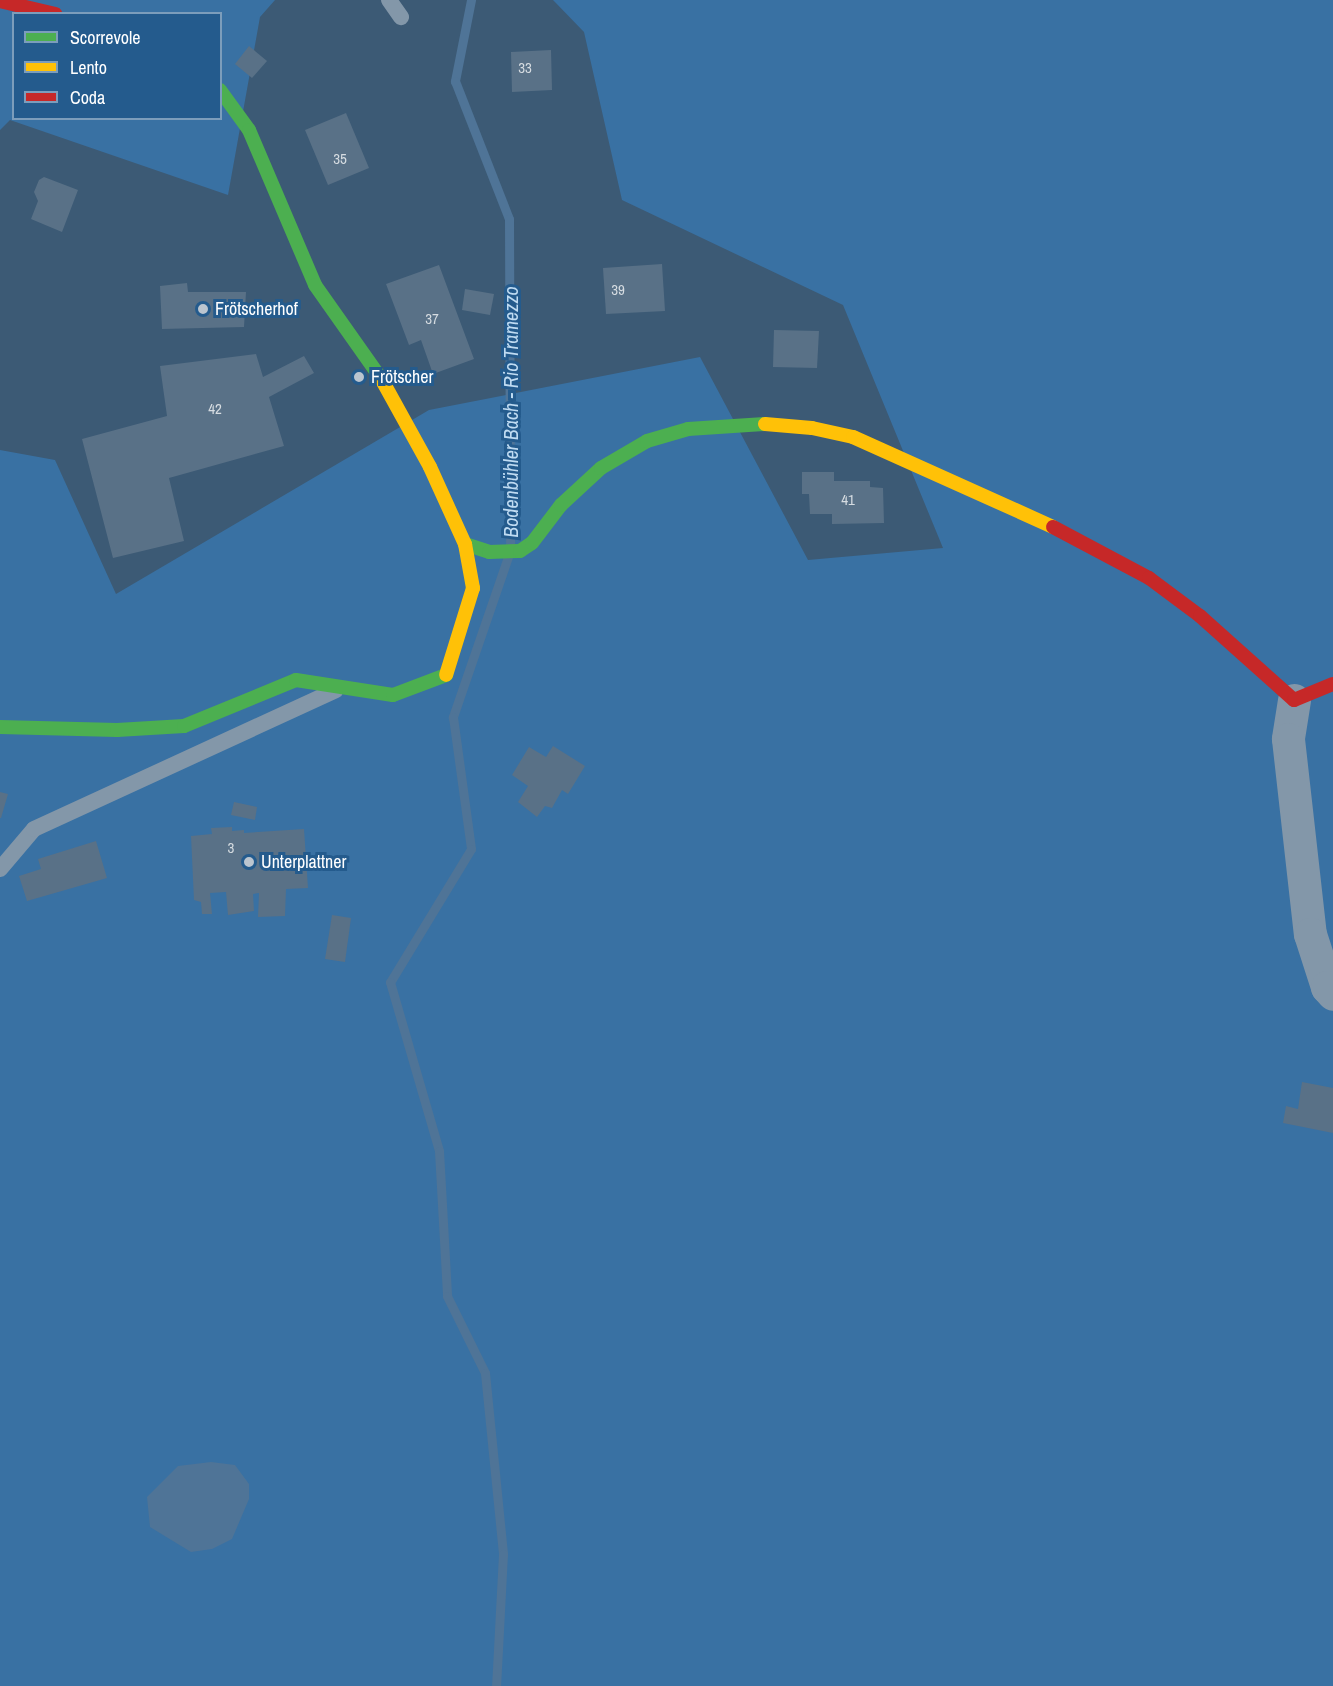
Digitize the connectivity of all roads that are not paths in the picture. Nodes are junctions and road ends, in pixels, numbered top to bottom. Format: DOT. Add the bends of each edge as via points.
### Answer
graph roads {
  1 [pos="389,0"];
  2 [pos="0,2"];
  3 [pos="46,12"];
  4 [pos="400,17"];
  5 [pos="222,93"];
  6 [pos="465,544"];
  7 [pos="1333,684"];
  8 [pos="340,689"];
  9 [pos="1294,700"];
  10 [pos="0,727"];
  11 [pos="0,869"];
  12 [pos="1333,994"];
  1 -- 4 [label="lane"];
  2 -- 3 [label="street"];
  5 -- 6 [label="street" via="249,130 315,285 378,374 430,467"];
  6 -- 8 [label="street" via="473,588 447,674 393,695"];
  6 -- 9 [label="street" via="489,552 520,551 532,543 561,505 601,468 647,441 688,429 750,423 812,428 853,438 904,458 1110,556 1200,616"];
  7 -- 9 [label="street"];
  8 -- 10 [label="street" via="296,680 184,726 117,730"];
  8 -- 11 [label="lane" via="34,829"];
  9 -- 12 [label="street" via="1288,739 1310,934 1327,987"];
}
